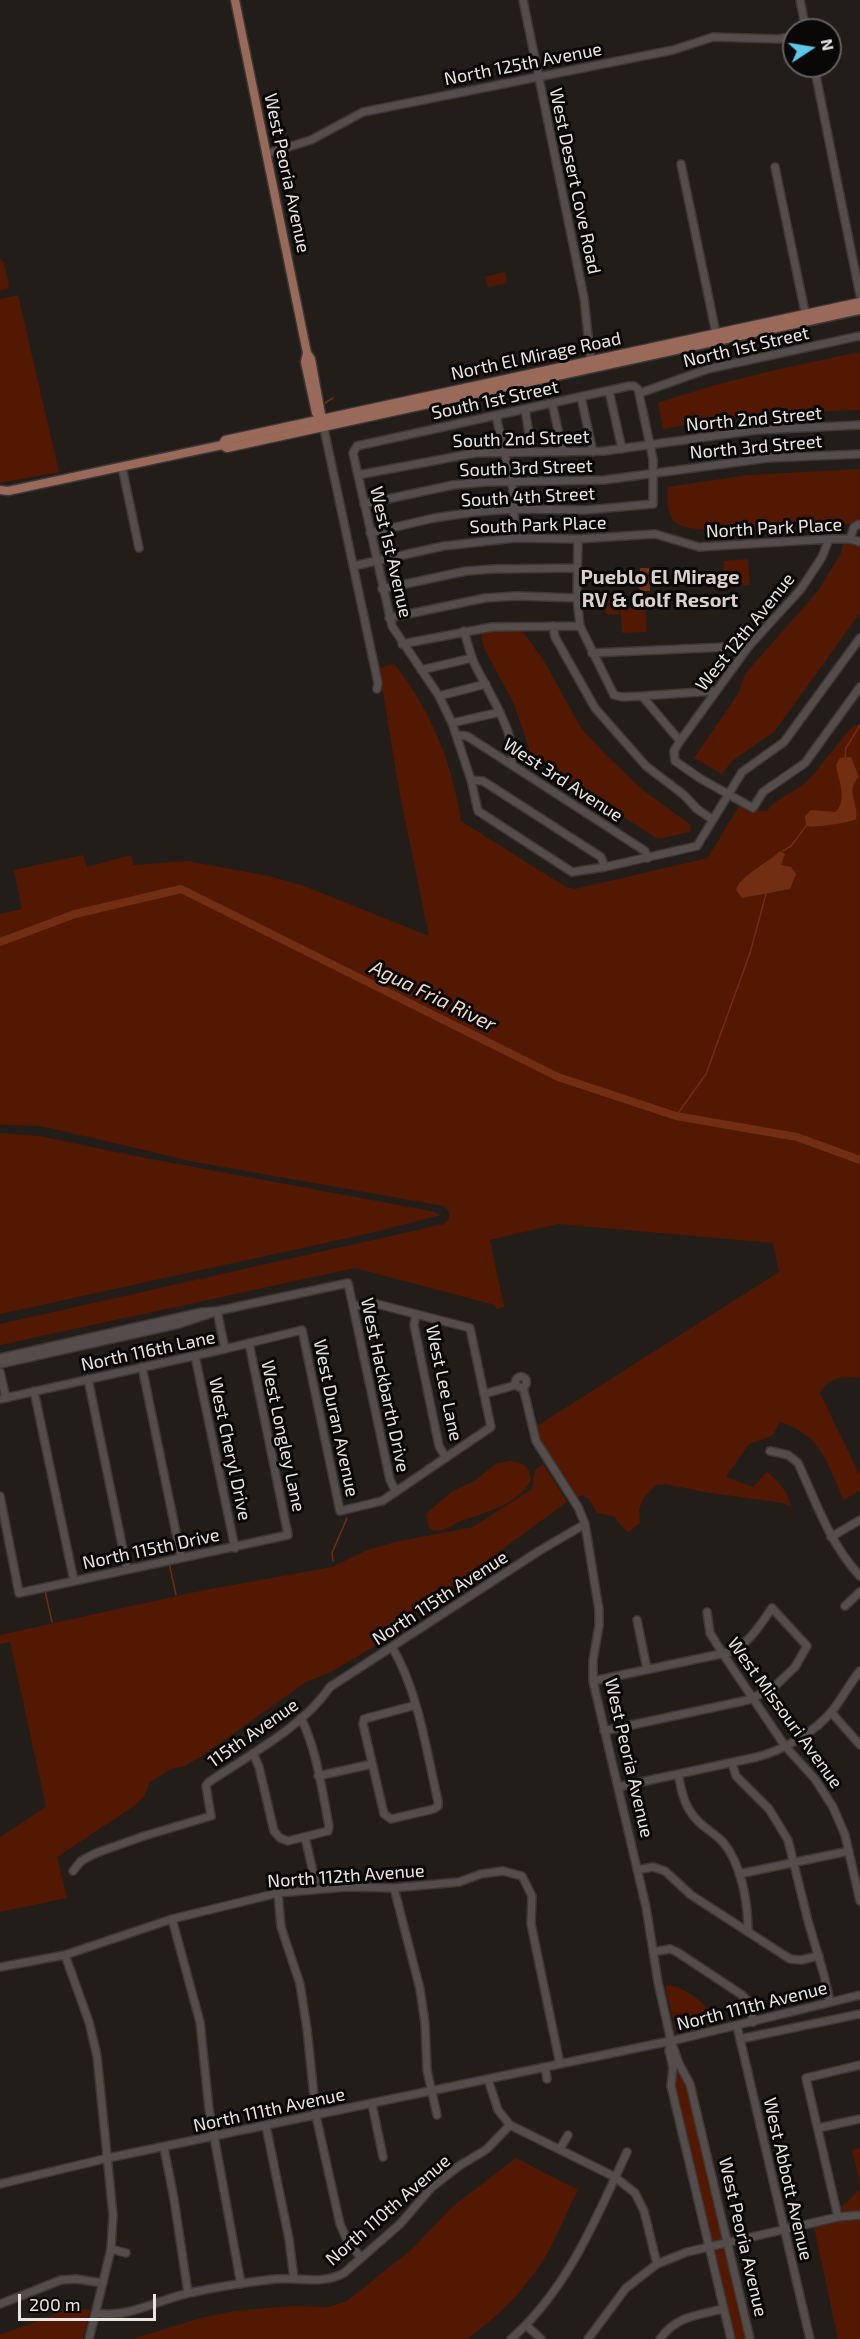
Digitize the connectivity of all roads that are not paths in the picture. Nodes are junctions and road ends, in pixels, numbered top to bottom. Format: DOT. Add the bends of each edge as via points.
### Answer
graph roads {
  1 [pos="235,0"];
  2 [pos="523,0"];
  3 [pos="800,0"];
  4 [pos="804,18"];
  5 [pos="782,38"];
  6 [pos="538,76"];
  7 [pos="816,78"];
  8 [pos="266,154"];
  9 [pos="681,164"];
  10 [pos="776,167"];
  11 [pos="860,295"];
  12 [pos="860,302"];
  13 [pos="860,310"];
  14 [pos="806,317"];
  15 [pos="860,336"];
  16 [pos="717,337"];
  17 [pos="591,365"];
  18 [pos="609,391"];
  19 [pos="640,393"];
  20 [pos="581,397"];
  21 [pos="552,403"];
  22 [pos="525,409"];
  23 [pos="496,416"];
  24 [pos="323,423"];
  25 [pos="860,425"];
  26 [pos="651,445"];
  27 [pos="353,448"];
  28 [pos="622,449"];
  29 [pos="504,451"];
  30 [pos="532,452"];
  31 [pos="563,452"];
  32 [pos="592,452"];
  33 [pos="860,454"];
  34 [pos="122,467"];
  35 [pos="655,474"];
  36 [pos="358,475"];
  37 [pos="511,480"];
  38 [pos="4,491"];
  39 [pos="0,497"];
  40 [pos="364,504"];
  41 [pos="514,509"];
  42 [pos="860,524"];
  43 [pos="370,533"];
  44 [pos="656,534"];
  45 [pos="514,538"];
  46 [pos="578,539"];
  47 [pos="829,539"];
  48 [pos="850,539"];
  49 [pos="860,542"];
  50 [pos="139,548"];
  51 [pos="376,561"];
  52 [pos="353,566"];
  53 [pos="577,568"];
  54 [pos="382,589"];
  55 [pos="577,598"];
  56 [pos="389,618"];
  57 [pos="553,626"];
  58 [pos="580,626"];
  59 [pos="464,631"];
  60 [pos="860,638"];
  61 [pos="402,644"];
  62 [pos="749,646"];
  63 [pos="592,653"];
  64 [pos="472,657"];
  65 [pos="421,670"];
  66 [pos="486,684"];
  67 [pos="860,687"];
  68 [pos="376,689"];
  69 [pos="714,692"];
  70 [pos="439,696"];
  71 [pos="642,696"];
  72 [pos="500,712"];
  73 [pos="452,723"];
  74 [pos="456,735"];
  75 [pos="680,741"];
  76 [pos="511,764"];
  77 [pos="471,780"];
  78 [pos="728,795"];
  79 [pos="713,820"];
  80 [pos="648,858"];
  81 [pos="605,867"];
  82 [pos="353,1306"];
  83 [pos="218,1311"];
  84 [pos="416,1314"];
  85 [pos="302,1330"];
  86 [pos="249,1343"];
  87 [pos="225,1349"];
  88 [pos="195,1356"];
  89 [pos="0,1358"];
  90 [pos="0,1364"];
  91 [pos="142,1367"];
  92 [pos="0,1371"];
  93 [pos="88,1379"];
  94 [pos="34,1391"];
  95 [pos="484,1394"];
  96 [pos="3,1398"];
  97 [pos="770,1451"];
  98 [pos="446,1458"];
  99 [pos="396,1492"];
  100 [pos="0,1496"];
  101 [pos="860,1520"];
  102 [pos="585,1524"];
  103 [pos="288,1535"];
  104 [pos="831,1537"];
  105 [pos="235,1548"];
  106 [pos="181,1557"];
  107 [pos="127,1569"];
  108 [pos="860,1576"];
  109 [pos="74,1581"];
  110 [pos="860,1592"];
  111 [pos="845,1606"];
  112 [pos="707,1612"];
  113 [pos="637,1620"];
  114 [pos="392,1647"];
  115 [pos="723,1653"];
  116 [pos="647,1669"];
  117 [pos="860,1671"];
  118 [pos="593,1681"];
  119 [pos="753,1698"];
  120 [pos="318,1705"];
  121 [pos="416,1705"];
  122 [pos="831,1712"];
  123 [pos="301,1718"];
  124 [pos="604,1731"];
  125 [pos="860,1744"];
  126 [pos="785,1746"];
  127 [pos="253,1753"];
  128 [pos="732,1763"];
  129 [pos="372,1764"];
  130 [pos="678,1774"];
  131 [pos="318,1776"];
  132 [pos="618,1786"];
  133 [pos="305,1837"];
  134 [pos="849,1851"];
  135 [pos="794,1862"];
  136 [pos="637,1870"];
  137 [pos="73,1871"];
  138 [pos="739,1874"];
  139 [pos="857,1876"];
  140 [pos="315,1881"];
  141 [pos="394,1888"];
  142 [pos="278,1893"];
  143 [pos="860,1901"];
  144 [pos="172,1919"];
  145 [pos="748,1932"];
  146 [pos="653,1952"];
  147 [pos="65,1955"];
  148 [pos="819,1956"];
  149 [pos="0,1967"];
  150 [pos="860,1995"];
  151 [pos="830,2002"];
  152 [pos="860,2014"];
  153 [pos="753,2022"];
  154 [pos="737,2026"];
  155 [pos="740,2039"];
  156 [pos="671,2041"];
  157 [pos="560,2064"];
  158 [pos="860,2066"];
  159 [pos="545,2067"];
  160 [pos="488,2079"];
  161 [pos="547,2079"];
  162 [pos="431,2091"];
  163 [pos="372,2104"];
  164 [pos="437,2115"];
  165 [pos="316,2116"];
  166 [pos="860,2119"];
  167 [pos="510,2125"];
  168 [pos="266,2126"];
  169 [pos="818,2128"];
  170 [pos="568,2135"];
  171 [pos="214,2137"];
  172 [pos="164,2148"];
  173 [pos="560,2149"];
  174 [pos="627,2152"];
  175 [pos="383,2157"];
  176 [pos="108,2158"];
  177 [pos="615,2177"];
  178 [pos="0,2184"];
  179 [pos="860,2215"];
  180 [pos="838,2217"];
  181 [pos="784,2229"];
  182 [pos="586,2236"];
  183 [pos="595,2240"];
  184 [pos="727,2243"];
  185 [pos="709,2247"];
  186 [pos="111,2249"];
  187 [pos="126,2253"];
  188 [pos="361,2258"];
  189 [pos="657,2264"];
  190 [pos="294,2279"];
  191 [pos="103,2283"];
  192 [pos="241,2284"];
  193 [pos="188,2293"];
  194 [pos="0,2304"];
  195 [pos="723,2309"];
  196 [pos="95,2313"];
  197 [pos="526,2325"];
  198 [pos="89,2339"];
  199 [pos="511,2339"];
  200 [pos="541,2339"];
  201 [pos="588,2339"];
  202 [pos="660,2339"];
  203 [pos="730,2339"];
  204 [pos="750,2339"];
  205 [pos="810,2339"];
  1 -- 8 [label="main road, West Peoria Avenue"];
  2 -- 6 [label="street, West Desert Cove Road"];
  3 -- 4 [label="street"];
  5 -- 6 [label="street, North 125th Avenue" via="705,38 681,48"];
  6 -- 8 [label="street, North 125th Avenue" via="363,112 311,140"];
  6 -- 17 [label="street, West Desert Cove Road" via="584,298"];
  7 -- 11 [label="street"];
  8 -- 24 [label="main road, West Peoria Avenue"];
  9 -- 16 [label="street"];
  10 -- 14 [label="street"];
  12 -- 14 [label="main road, North El Mirage Road"];
  13 -- 14 [label="main road, North El Mirage Road"];
  14 -- 16 [label="main road, North El Mirage Road"];
  15 -- 19 [label="street, North 1st Street" via="708,369"];
  16 -- 17 [label="main road, North El Mirage Road"];
  17 -- 24 [label="main road, North El Mirage Road"];
  18 -- 19 [label="street, South 1st Street" via="634,386"];
  18 -- 20 [label="street, South 1st Street"];
  18 -- 28 [label="street"];
  19 -- 26 [label="street"];
  20 -- 21 [label="street, South 1st Street"];
  20 -- 32 [label="street"];
  21 -- 22 [label="street, South 1st Street"];
  21 -- 31 [label="street"];
  22 -- 23 [label="street, South 1st Street"];
  22 -- 30 [label="street"];
  23 -- 27 [label="street, South 1st Street"];
  23 -- 29 [label="street"];
  24 -- 34 [label="main road, North El Mirage Road" via="227,448 222,445"];
  24 -- 52 [label="street, West Peoria Avenue"];
  25 -- 26 [label="street, North 2nd Street" via="756,430"];
  26 -- 28 [label="street, South 2nd Street"];
  26 -- 35 [label="street"];
  27 -- 36 [label="street, West 1st Avenue"];
  28 -- 32 [label="street, South 2nd Street"];
  29 -- 30 [label="street, South 2nd Street"];
  29 -- 36 [label="street, South 2nd Street" via="430,460"];
  29 -- 37 [label="street"];
  30 -- 31 [label="street, South 2nd Street"];
  31 -- 32 [label="street, South 2nd Street"];
  33 -- 35 [label="street, North 3rd Street" via="768,458"];
  34 -- 38 [label="main road, North El Mirage Road"];
  34 -- 50 [label="street"];
  35 -- 37 [label="street, South 3rd Street" via="604,480"];
  35 -- 41 [label="street, South 4th Street" via="652,504 586,510"];
  36 -- 40 [label="street, West 1st Avenue"];
  37 -- 40 [label="street, South 3rd Street" via="453,485"];
  37 -- 41 [label="street"];
  38 -- 39 [label="main road, North El Mirage Road"];
  40 -- 43 [label="street, West 1st Avenue"];
  41 -- 43 [label="street, South 4th Street" via="434,518"];
  41 -- 45 [label="street"];
  42 -- 48 [label="street" via="854,527"];
  43 -- 51 [label="street, West 1st Avenue"];
  44 -- 46 [label="street, South Park Place"];
  44 -- 47 [label="street, North Park Place" via="699,547"];
  45 -- 46 [label="street, South Park Place"];
  45 -- 51 [label="street, South Park Place" via="444,546"];
  46 -- 53 [label="street"];
  47 -- 48 [label="street, North Park Place"];
  47 -- 62 [label="street, West 12th Avenue" via="801,589"];
  48 -- 49 [label="street, North Park Place"];
  51 -- 52 [label="street, South Park Place"];
  51 -- 54 [label="street, West 1st Avenue"];
  52 -- 68 [label="street, West Peoria Avenue" via="378,683"];
  53 -- 54 [label="street" via="466,571"];
  53 -- 55 [label="street"];
  54 -- 56 [label="street, West 1st Avenue"];
  55 -- 56 [label="street" via="485,598"];
  55 -- 58 [label="street"];
  56 -- 61 [label="street, West 1st Avenue"];
  57 -- 58 [label="street"];
  57 -- 59 [label="street"];
  57 -- 79 [label="street" via="555,637 595,708 646,766"];
  58 -- 63 [label="street"];
  59 -- 61 [label="street"];
  59 -- 64 [label="street"];
  60 -- 78 [label="street" via="784,742 742,772"];
  61 -- 65 [label="street, West 1st Avenue"];
  62 -- 63 [label="street"];
  62 -- 69 [label="street, West 12th Avenue"];
  63 -- 71 [label="street" via="614,694"];
  64 -- 65 [label="street"];
  64 -- 66 [label="street"];
  65 -- 70 [label="street, West 1st Avenue"];
  66 -- 70 [label="street"];
  66 -- 72 [label="street"];
  67 -- 78 [label="street" via="805,762 763,792 753,808"];
  69 -- 71 [label="street"];
  69 -- 75 [label="street, West 12th Avenue"];
  70 -- 73 [label="street, West 1st Avenue"];
  71 -- 75 [label="street"];
  72 -- 73 [label="street"];
  72 -- 76 [label="street" via="512,751"];
  73 -- 74 [label="street, West 1st Avenue"];
  74 -- 76 [label="street, West 3rd Avenue" via="467,736"];
  74 -- 77 [label="street, West 1st Avenue"];
  75 -- 78 [label="street" via="674,751 675,760"];
  76 -- 80 [label="street, West 3rd Avenue" via="645,851"];
  77 -- 81 [label="street" via="483,781 601,857"];
  77 -- 81 [label="street, West 1st Avenue" via="478,811 546,856 572,872"];
  78 -- 79 [label="street"];
  79 -- 80 [label="street" via="697,846"];
  80 -- 81 [label="street"];
  82 -- 83 [label="street, West Hackbarth Drive" via="348,1283"];
  82 -- 84 [label="street" via="377,1304"];
  82 -- 99 [label="street, West Hackbarth Drive" via="390,1480"];
  83 -- 87 [label="street, West Cheryl Drive"];
  83 -- 89 [label="street"];
  83 -- 90 [label="street" via="178,1324"];
  84 -- 95 [label="street" via="470,1328"];
  84 -- 98 [label="street, West Lee Lane" via="414,1325 439,1446"];
  85 -- 86 [label="street, North 116th Lane"];
  85 -- 99 [label="street, West Duran Avenue" via="344,1513"];
  86 -- 87 [label="street, North 116th Lane"];
  86 -- 103 [label="street, West Longley Lane"];
  87 -- 88 [label="street, North 116th Lane"];
  88 -- 91 [label="street, North 116th Lane"];
  88 -- 105 [label="street, West Cheryl Drive"];
  91 -- 93 [label="street, North 116th Lane"];
  91 -- 106 [label="street"];
  92 -- 96 [label="street"];
  93 -- 94 [label="street, North 116th Lane"];
  93 -- 107 [label="street"];
  94 -- 96 [label="street, North 116th Lane"];
  94 -- 109 [label="street"];
  95 -- 98 [label="street" via="491,1427"];
  95 -- 102 [label="street, West Peoria Avenue" via="520,1386 536,1441"];
  97 -- 104 [label="street" via="788,1455 798,1463"];
  98 -- 99 [label="street"];
  100 -- 109 [label="street, North 115th Drive" via="20,1593"];
  101 -- 104 [label="street"];
  102 -- 114 [label="street, North 115th Avenue"];
  102 -- 118 [label="street, West Peoria Avenue" via="598,1610"];
  103 -- 105 [label="street, North 115th Drive"];
  104 -- 108 [label="street"];
  105 -- 106 [label="street, North 115th Drive"];
  106 -- 107 [label="street, North 115th Drive"];
  107 -- 109 [label="street, North 115th Drive"];
  110 -- 111 [label="street"];
  112 -- 115 [label="street, West Missouri Avenue" via="710,1633"];
  113 -- 116 [label="street"];
  114 -- 120 [label="street, North 115th Avenue" via="330,1687"];
  114 -- 121 [label="street" via="404,1667"];
  115 -- 116 [label="street"];
  115 -- 119 [label="street, West Missouri Avenue"];
  115 -- 119 [label="street" via="750,1639 772,1608 807,1646 795,1667 773,1688"];
  116 -- 118 [label="street"];
  117 -- 122 [label="street"];
  118 -- 124 [label="street, West Peoria Avenue"];
  119 -- 124 [label="street"];
  119 -- 126 [label="street, West Missouri Avenue"];
  120 -- 123 [label="street, 115th Avenue"];
  121 -- 129 [label="street" via="364,1719"];
  121 -- 129 [label="street" via="438,1806 387,1818"];
  122 -- 125 [label="street"];
  122 -- 126 [label="street"];
  123 -- 127 [label="street, 115th Avenue"];
  123 -- 131 [label="street"];
  124 -- 132 [label="street, West Peoria Avenue"];
  126 -- 128 [label="street"];
  126 -- 134 [label="street, West Missouri Avenue" via="825,1793 840,1821"];
  127 -- 133 [label="street" via="274,1831 288,1841"];
  127 -- 137 [label="street, 115th Avenue" via="206,1786 211,1816 96,1853"];
  128 -- 130 [label="street"];
  128 -- 135 [label="street" via="736,1776 777,1820"];
  129 -- 131 [label="street"];
  130 -- 132 [label="street"];
  130 -- 138 [label="street" via="687,1808 723,1843"];
  131 -- 133 [label="street" via="328,1831"];
  132 -- 136 [label="street, West Peoria Avenue"];
  133 -- 140 [label="street"];
  134 -- 135 [label="street"];
  134 -- 139 [label="street, West Missouri Avenue"];
  135 -- 138 [label="street"];
  135 -- 148 [label="street"];
  136 -- 145 [label="street" via="662,1869 691,1895"];
  136 -- 146 [label="street, West Peoria Avenue"];
  138 -- 145 [label="street"];
  139 -- 143 [label="street, West Missouri Avenue"];
  141 -- 142 [label="street, North 112th Avenue" via="346,1887"];
  141 -- 157 [label="street, North 112th Avenue" via="459,1882 503,1871 522,1876 532,1896 531,1924"];
  141 -- 162 [label="street" via="420,1989"];
  142 -- 144 [label="street, North 112th Avenue"];
  142 -- 165 [label="street" via="281,1927 302,1995"];
  144 -- 147 [label="street, North 112th Avenue"];
  144 -- 171 [label="street" via="200,2022"];
  145 -- 148 [label="street" via="790,1959"];
  146 -- 153 [label="street" via="677,1952 742,1995 749,2002"];
  146 -- 156 [label="street, West Peoria Avenue"];
  147 -- 149 [label="street, North 112th Avenue"];
  147 -- 176 [label="street" via="94,2041"];
  148 -- 151 [label="street"];
  150 -- 151 [label="street, North 111th Avenue"];
  151 -- 153 [label="street, North 111th Avenue"];
  152 -- 155 [label="street, North 111th Avenue"];
  153 -- 154 [label="street, North 111th Avenue"];
  154 -- 155 [label="street, West Abbott Avenue"];
  154 -- 156 [label="street, North 111th Avenue"];
  155 -- 181 [label="street, West Abbott Avenue"];
  156 -- 157 [label="street, North 111th Avenue"];
  156 -- 184 [label="street, West Peoria Avenue" via="690,2084"];
  156 -- 185 [label="street, West Peoria Avenue" via="671,2086"];
  157 -- 159 [label="street, North 111th Avenue"];
  158 -- 169 [label="street" via="806,2078"];
  159 -- 160 [label="street, North 111th Avenue"];
  159 -- 161 [label="street"];
  160 -- 162 [label="street, North 111th Avenue"];
  160 -- 167 [label="street" via="498,2110"];
  162 -- 163 [label="street, North 111th Avenue"];
  162 -- 164 [label="street"];
  163 -- 165 [label="street, North 111th Avenue"];
  163 -- 175 [label="street"];
  165 -- 168 [label="street, North 111th Avenue"];
  165 -- 188 [label="street" via="340,2224"];
  166 -- 169 [label="street"];
  167 -- 173 [label="street"];
  167 -- 188 [label="street, North 110th Avenue" via="486,2149 432,2187"];
  168 -- 171 [label="street, North 111th Avenue"];
  168 -- 190 [label="street"];
  169 -- 180 [label="street"];
  170 -- 173 [label="street"];
  171 -- 172 [label="street, North 111th Avenue"];
  171 -- 192 [label="street"];
  172 -- 176 [label="street, North 111th Avenue"];
  172 -- 193 [label="street"];
  173 -- 177 [label="street"];
  174 -- 177 [label="street"];
  176 -- 178 [label="street, North 111th Avenue"];
  176 -- 186 [label="street"];
  177 -- 182 [label="street"];
  177 -- 189 [label="street" via="640,2200"];
  179 -- 180 [label="street"];
  180 -- 181 [label="street"];
  181 -- 184 [label="street"];
  181 -- 205 [label="street, West Abbott Avenue"];
  182 -- 183 [label="street"];
  182 -- 197 [label="street" via="558,2286"];
  184 -- 185 [label="street"];
  184 -- 204 [label="street, West Peoria Avenue"];
  185 -- 189 [label="street"];
  185 -- 195 [label="street, West Peoria Avenue"];
  186 -- 187 [label="street"];
  186 -- 191 [label="street"];
  188 -- 190 [label="street, North 110th Avenue" via="333,2278"];
  189 -- 201 [label="street" via="621,2293"];
  190 -- 192 [label="street, North 110th Avenue"];
  191 -- 194 [label="street" via="61,2280"];
  191 -- 196 [label="street"];
  192 -- 193 [label="street, North 110th Avenue"];
  193 -- 196 [label="street, North 110th Avenue" via="122,2314"];
  195 -- 202 [label="street" via="681,2319"];
  195 -- 203 [label="street, West Peoria Avenue"];
  196 -- 198 [label="street"];
  197 -- 199 [label="street"];
  197 -- 200 [label="street"];
}
